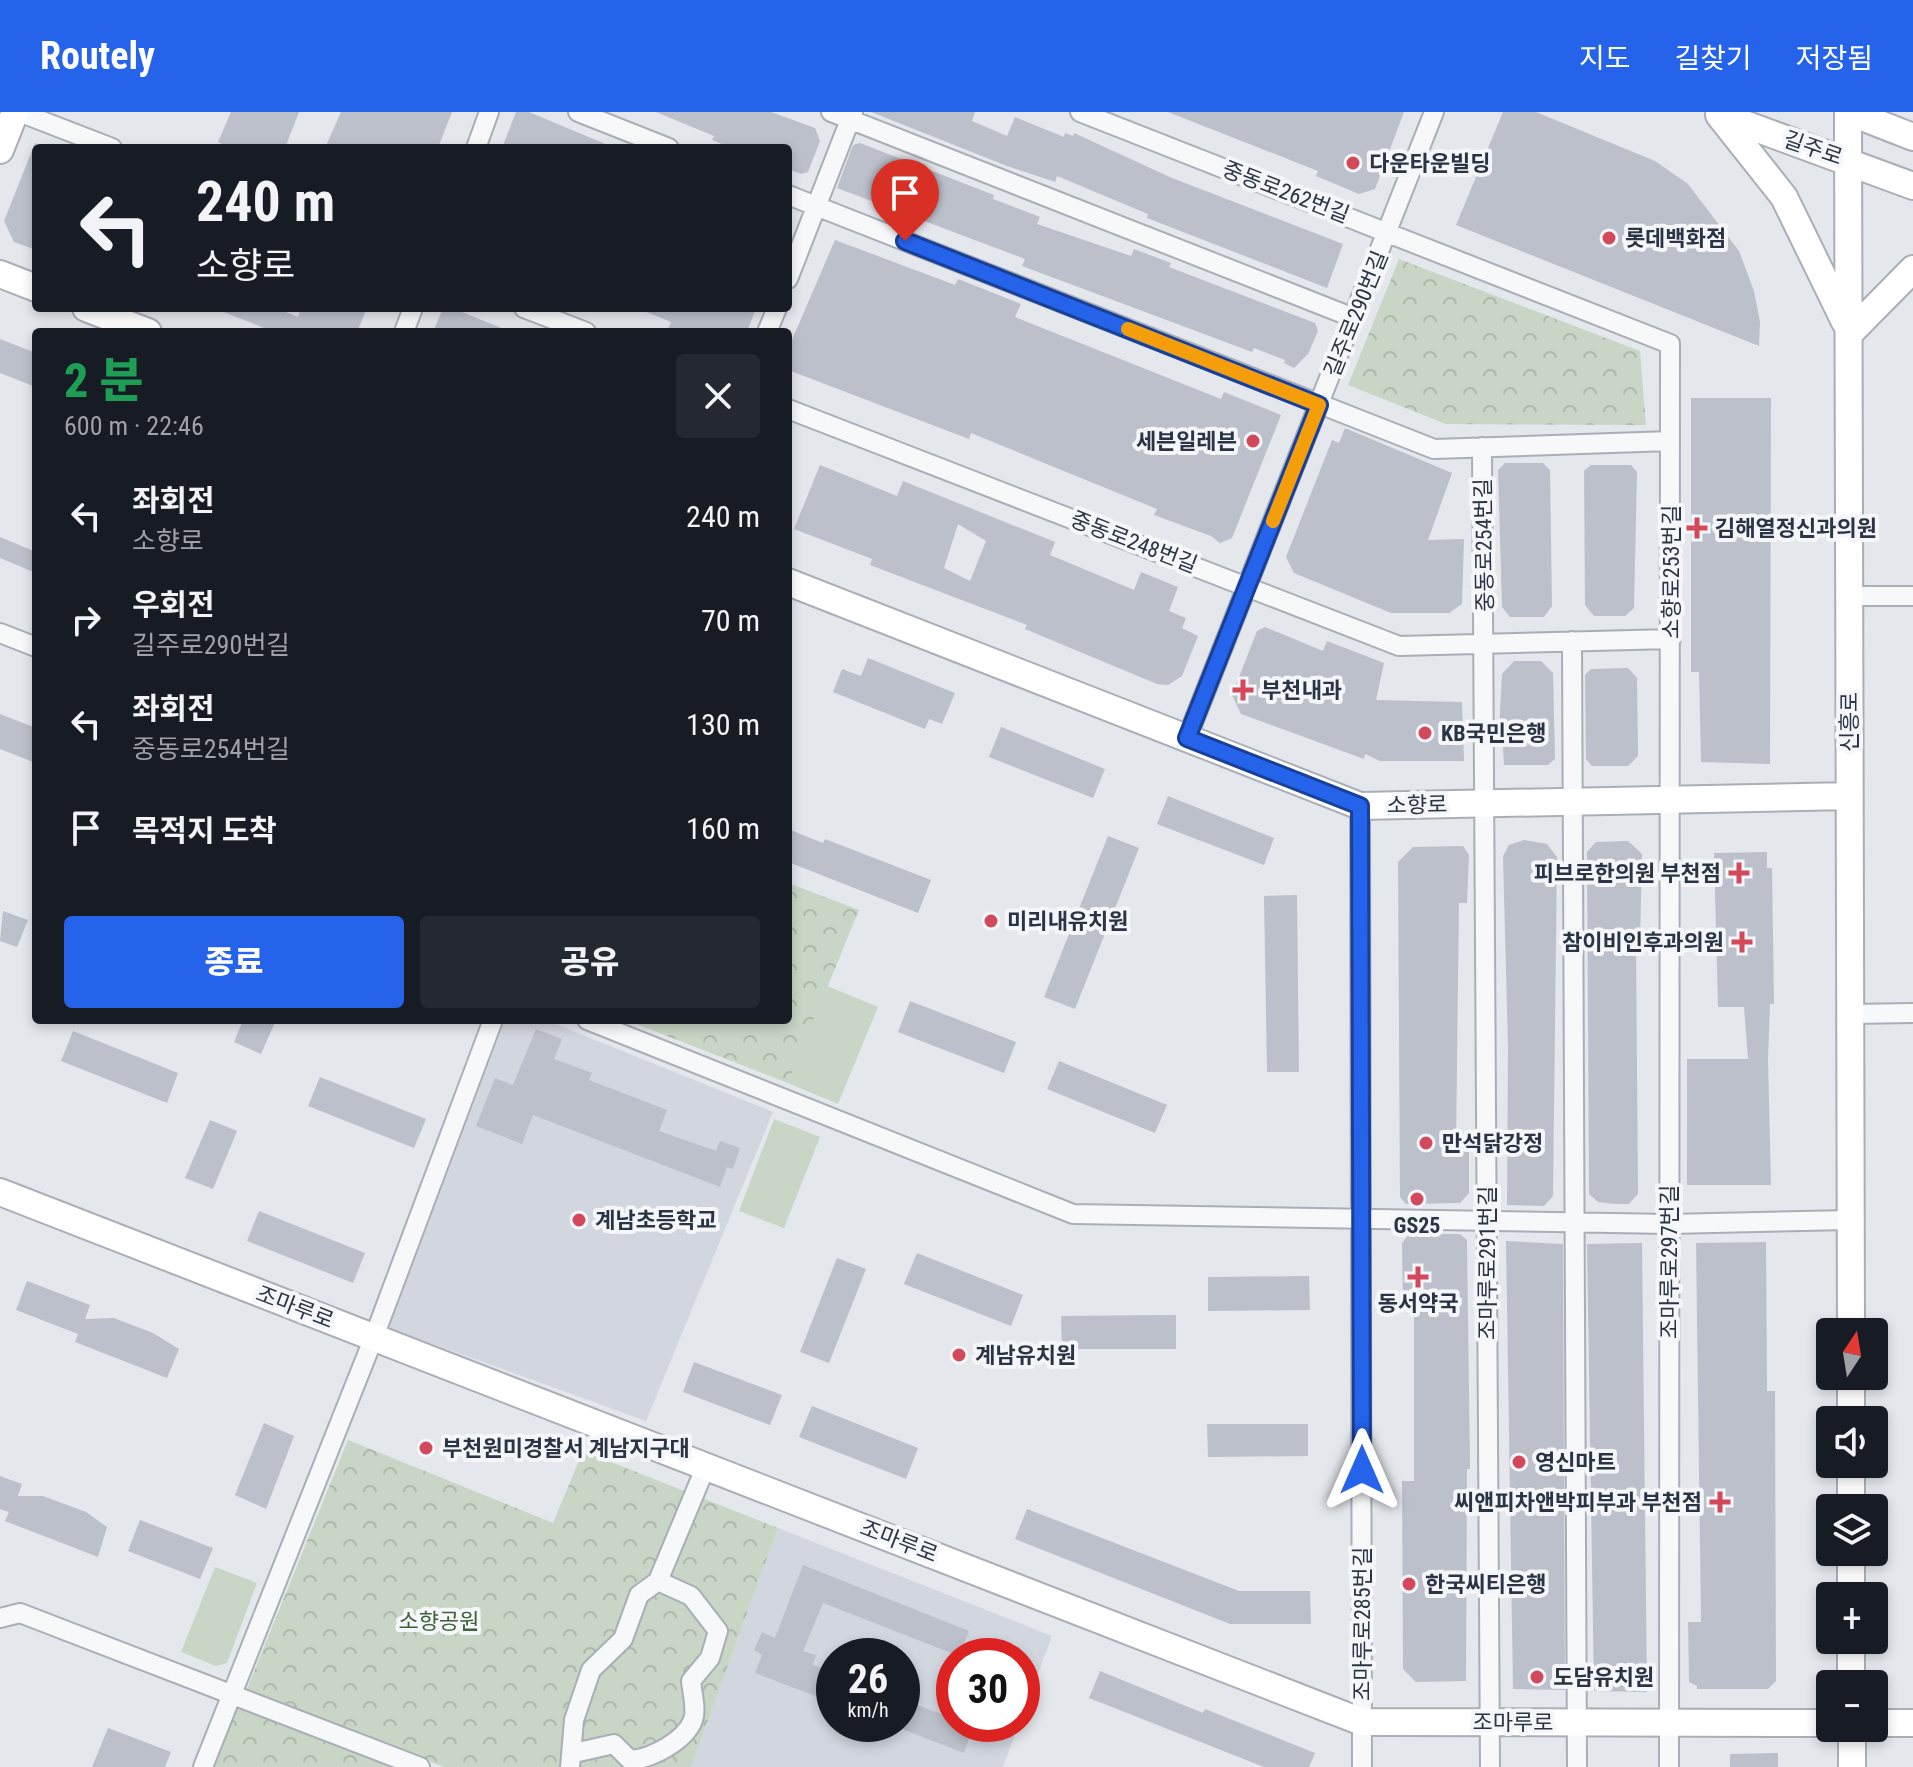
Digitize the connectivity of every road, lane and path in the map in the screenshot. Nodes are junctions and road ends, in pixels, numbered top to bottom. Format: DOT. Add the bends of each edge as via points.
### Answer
graph roads {
  1 [pos="17,112"];
  2 [pos="489,112"];
  3 [pos="578,112"];
  4 [pos="831,112"];
  5 [pos="1080,112"];
  6 [pos="1434,112"];
  7 [pos="1849,112"];
  8 [pos="1716,113"];
  9 [pos="852,116"];
  10 [pos="1913,137"];
  11 [pos="101,144"];
  12 [pos="477,144"];
  13 [pos="659,144"];
  14 [pos="0,150"];
  15 [pos="1848,160"];
  16 [pos="1913,186"];
  17 [pos="792,197"];
  18 [pos="816,206"];
  19 [pos="1388,231"];
  20 [pos="792,269"];
  21 [pos="1913,269"];
  22 [pos="0,274"];
  23 [pos="32,286"];
  24 [pos="96,312"];
  25 [pos="534,312"];
  26 [pos="1354,318"];
  27 [pos="138,328"];
  28 [pos="576,328"];
  29 [pos="1850,333"];
  30 [pos="1670,344"];
  31 [pos="1319,405"];
  32 [pos="792,411"];
  33 [pos="1670,441"];
  34 [pos="1482,447"];
  35 [pos="792,584"];
  36 [pos="1248,586"];
  37 [pos="1848,596"];
  38 [pos="1913,596"];
  39 [pos="0,633"];
  40 [pos="1671,639"];
  41 [pos="1572,641"];
  42 [pos="1486,643"];
  43 [pos="32,645"];
  44 [pos="1187,738"];
  45 [pos="1849,796"];
  46 [pos="1672,801"];
  47 [pos="1574,802"];
  48 [pos="1485,804"];
  49 [pos="1360,806"];
  50 [pos="1913,1013"];
  51 [pos="1850,1014"];
  52 [pos="491,1024"];
  53 [pos="597,1024"];
  54 [pos="0,1192"];
  55 [pos="1362,1218"];
  56 [pos="1850,1220"];
  57 [pos="1487,1221"];
  58 [pos="1573,1222"];
  59 [pos="1669,1224"];
  60 [pos="1851,1318"];
  61 [pos="374,1337"];
  62 [pos="706,1466"];
  63 [pos="658,1581"];
  64 [pos="0,1618"];
  65 [pos="232,1694"];
  66 [pos="1362,1722"];
  67 [pos="1490,1722"];
  68 [pos="1577,1722"];
  69 [pos="1669,1723"];
  70 [pos="1816,1723"];
  71 [pos="1888,1723"];
  72 [pos="1913,1723"];
  73 [pos="1852,1742"];
  74 [pos="572,1760"];
  75 [pos="203,1767"];
  76 [pos="420,1767"];
  77 [pos="1362,1767"];
  78 [pos="1490,1767"];
  79 [pos="1577,1767"];
  80 [pos="1669,1767"];
  81 [pos="1852,1767"];
  1 -- 11 [label="street"];
  1 -- 14 [label="street"];
  2 -- 12 [label="street"];
  3 -- 13 [label="street"];
  4 -- 9 [label="street"];
  5 -- 19 [label="street, 중동로262번길"];
  6 -- 19 [label="street, 길주로290번길"];
  7 -- 10 [label="street, 길주로"];
  7 -- 15 [label="street, 신흥로"];
  8 -- 15 [label="street, 길주로"];
  8 -- 29 [label="street" via="1784,197"];
  9 -- 18 [label="street"];
  9 -- 26 [label="street"];
  15 -- 16 [label="street, 길주로"];
  15 -- 29 [label="street, 신흥로"];
  17 -- 18 [label="street, 중동로254번길"];
  18 -- 20 [label="street"];
  18 -- 31 [label="street, 중동로254번길"];
  19 -- 26 [label="street, 길주로290번길"];
  19 -- 30 [label="street, 중동로262번길"];
  21 -- 29 [label="street"];
  22 -- 23 [label="street"];
  24 -- 27 [label="street"];
  25 -- 28 [label="street"];
  26 -- 31 [label="street, 길주로290번길"];
  29 -- 37 [label="street, 신흥로"];
  30 -- 33 [label="street, 소향로253번길"];
  31 -- 34 [label="street, 중동로254번길" via="1434,449"];
  31 -- 36 [label="street, 길주로290번길"];
  32 -- 36 [label="street, 중동로248번길"];
  33 -- 34 [label="street, 중동로254번길"];
  33 -- 40 [label="street, 소향로253번길"];
  34 -- 42 [label="street, 중동로254번길"];
  35 -- 44 [label="street, 소향로"];
  36 -- 42 [label="street, 중동로248번길" via="1399,646"];
  36 -- 44 [label="street, 길주로290번길"];
  37 -- 38 [label="street"];
  37 -- 45 [label="street, 신흥로"];
  39 -- 43 [label="street"];
  40 -- 41 [label="street, 중동로248번길"];
  40 -- 46 [label="street, 소향로253번길"];
  41 -- 42 [label="street, 중동로248번길"];
  41 -- 47 [label="street"];
  42 -- 48 [label="street"];
  44 -- 49 [label="street, 소향로"];
  45 -- 46 [label="street, 소향로"];
  45 -- 51 [label="street, 신흥로"];
  46 -- 47 [label="street, 소향로"];
  46 -- 59 [label="street, 조마루로297번길"];
  47 -- 48 [label="street, 소향로"];
  47 -- 58 [label="street"];
  48 -- 49 [label="street, 소향로"];
  48 -- 57 [label="street, 조마루로291번길"];
  49 -- 55 [label="street, 조마루로285번길"];
  50 -- 51 [label="street"];
  51 -- 56 [label="street, 신흥로"];
  52 -- 61 [label="street"];
  53 -- 55 [label="street" via="1073,1214"];
  54 -- 61 [label="street, 조마루로"];
  55 -- 57 [label="street"];
  55 -- 66 [label="street, 조마루로285번길"];
  56 -- 59 [label="street"];
  56 -- 60 [label="street, 신흥로"];
  57 -- 58 [label="street"];
  57 -- 67 [label="street, 조마루로291번길"];
  58 -- 59 [label="street"];
  58 -- 68 [label="street"];
  59 -- 69 [label="street, 조마루로297번길"];
  61 -- 62 [label="street, 조마루로"];
  61 -- 65 [label="street"];
  62 -- 63 [label="street"];
  62 -- 66 [label="street, 조마루로"];
  63 -- 74 [label="street" via="639,1595 623,1639 591,1670 574,1720"];
  63 -- 74 [label="street" via="691,1596 718,1631 710,1658 691,1681 694,1718 684,1734 645,1760 630,1760 614,1744"];
  64 -- 65 [label="street" via="20,1613"];
  65 -- 75 [label="street"];
  65 -- 76 [label="street"];
  66 -- 67 [label="street, 조마루로"];
  66 -- 77 [label="street, 조마루로285번길"];
  67 -- 68 [label="street, 조마루로"];
  67 -- 78 [label="street, 조마루로291번길"];
  68 -- 69 [label="street, 조마루로"];
  68 -- 79 [label="street"];
  69 -- 70 [label="street, 조마루로"];
  69 -- 80 [label="street, 조마루로297번길"];
  71 -- 72 [label="street"];
  73 -- 81 [label="street"];
}
